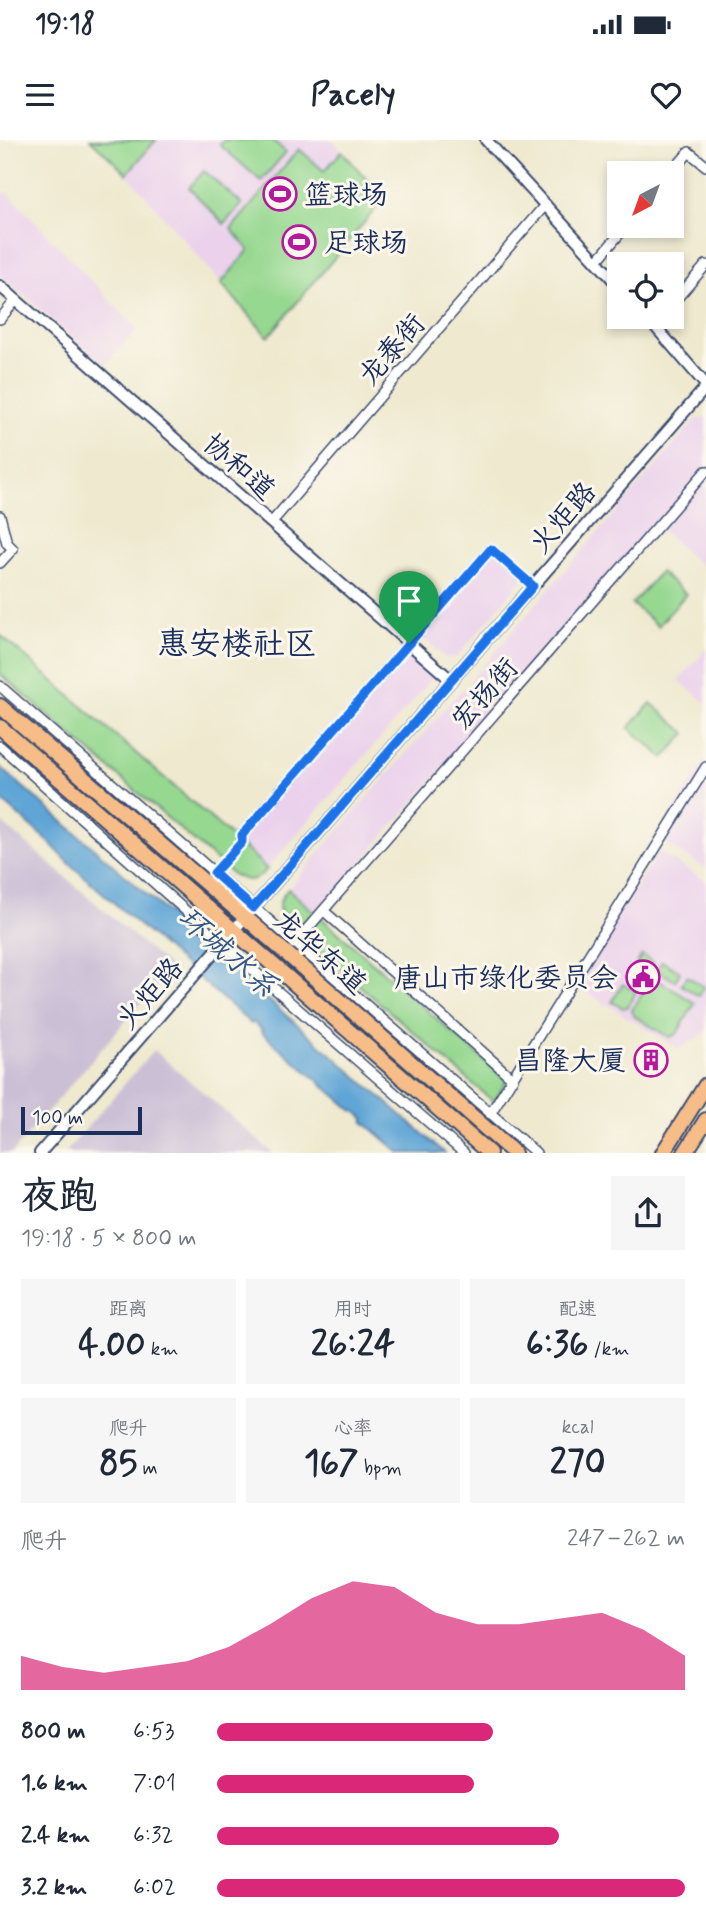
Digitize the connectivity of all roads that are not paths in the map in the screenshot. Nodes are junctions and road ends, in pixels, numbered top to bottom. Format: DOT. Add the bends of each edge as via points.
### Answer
graph roads {
  1 [pos="486,140"];
  2 [pos="681,161"];
  3 [pos="706,166"];
  4 [pos="546,204"];
  5 [pos="616,238"];
  6 [pos="597,261"];
  7 [pos="706,265"];
  8 [pos="607,272"];
  9 [pos="0,286"];
  10 [pos="684,290"];
  11 [pos="16,300"];
  12 [pos="0,319"];
  13 [pos="662,329"];
  14 [pos="706,386"];
  15 [pos="706,471"];
  16 [pos="0,516"];
  17 [pos="271,523"];
  18 [pos="0,563"];
  19 [pos="533,586"];
  20 [pos="409,643"];
  21 [pos="451,680"];
  22 [pos="0,687"];
  23 [pos="0,706"];
  24 [pos="0,727"];
  25 [pos="0,746"];
  26 [pos="706,767"];
  27 [pos="214,873"];
  28 [pos="324,911"];
  29 [pos="249,912"];
  30 [pos="234,930"];
  31 [pos="294,944"];
  32 [pos="219,948"];
  33 [pos="513,1079"];
  34 [pos="706,1085"];
  35 [pos="490,1114"];
  36 [pos="706,1120"];
  37 [pos="40,1153"];
  38 [pos="464,1153"];
  39 [pos="489,1153"];
  40 [pos="514,1153"];
  41 [pos="536,1153"];
  42 [pos="663,1153"];
  43 [pos="685,1153"];
  1 -- 4 [label="street"];
  2 -- 3 [label="street" via="689,152"];
  4 -- 6 [label="street"];
  4 -- 17 [label="street, 龙泰街"];
  5 -- 6 [label="street"];
  6 -- 8 [label="street"];
  7 -- 10 [label="street"];
  9 -- 11 [label="street, 协和道"];
  11 -- 12 [label="street"];
  11 -- 17 [label="street, 协和道"];
  13 -- 14 [label="street"];
  14 -- 19 [label="street, 火炬路"];
  15 -- 28 [label="street, 宏扬街"];
  16 -- 18 [label="street" via="13,549"];
  17 -- 20 [label="street, 协和道"];
  19 -- 20 [label="street" via="491,549"];
  19 -- 21 [label="street, 火炬路"];
  20 -- 21 [label="street, 协和道"];
  20 -- 27 [label="street"];
  21 -- 29 [label="street, 火炬路"];
  22 -- 27 [label="street"];
  23 -- 29 [label="main road, 龙华东道"];
  24 -- 30 [label="main road, 龙华东道"];
  25 -- 32 [label="street"];
  26 -- 33 [label="street"];
  27 -- 29 [label="street"];
  28 -- 31 [label="street, 宏扬街"];
  28 -- 33 [label="street"];
  29 -- 30 [label="street, 火炬路"];
  29 -- 31 [label="street"];
  29 -- 40 [label="main road, 龙华东道"];
  30 -- 32 [label="street, 火炬路"];
  30 -- 39 [label="main road, 龙华东道"];
  31 -- 35 [label="street"];
  32 -- 37 [label="street, 火炬路"];
  32 -- 38 [label="street"];
  33 -- 35 [label="street"];
  34 -- 42 [label="main road"];
  35 -- 41 [label="street"];
  36 -- 43 [label="main road"];
}
